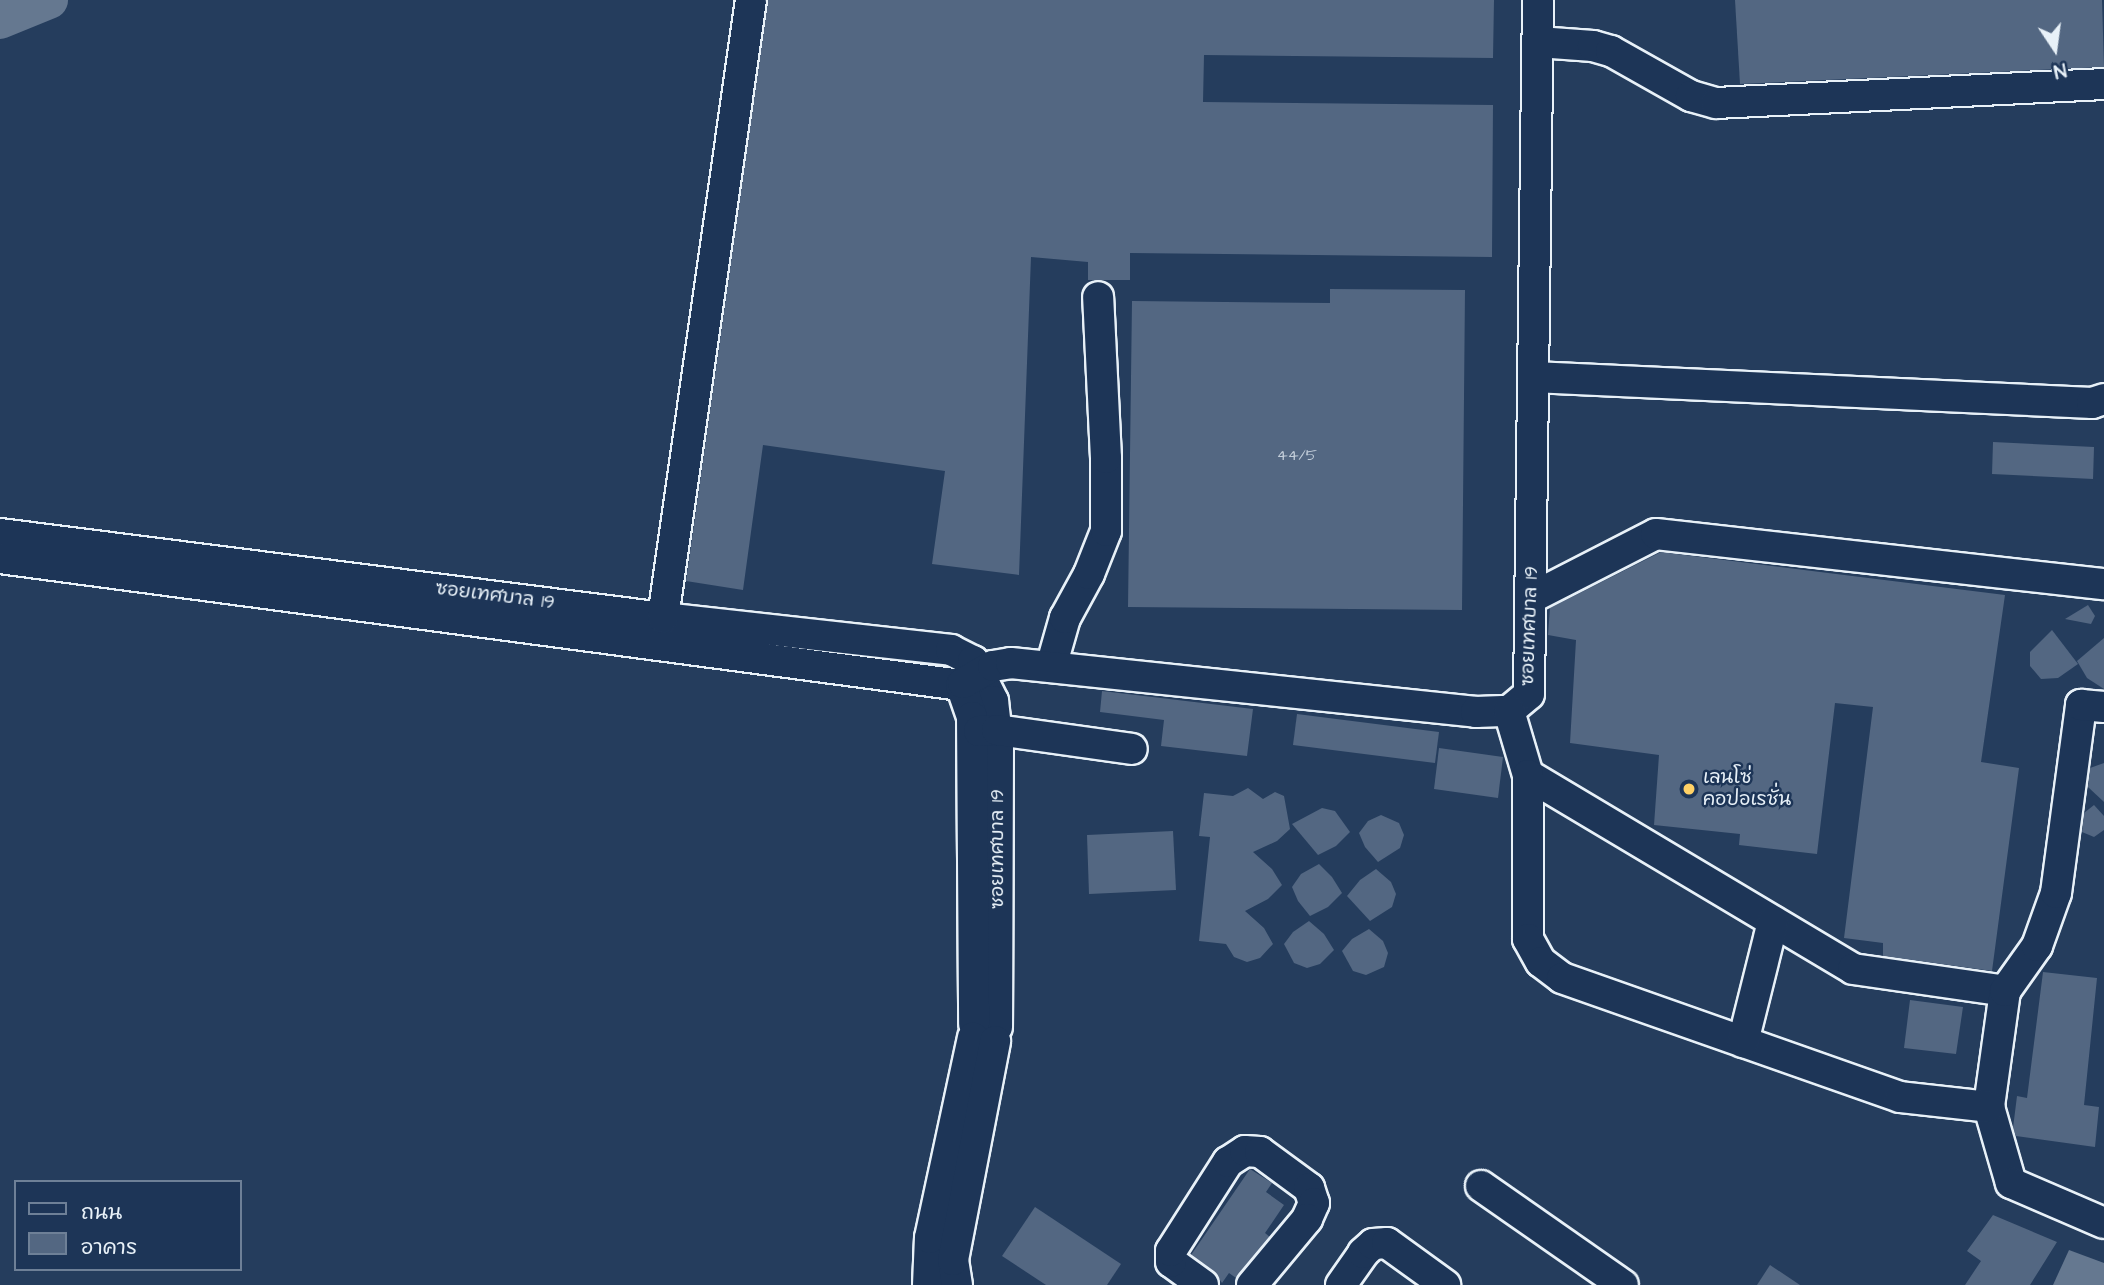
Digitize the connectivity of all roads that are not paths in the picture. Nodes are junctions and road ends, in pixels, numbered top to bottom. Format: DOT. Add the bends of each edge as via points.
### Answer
graph roads {
  1 [pos="751,0"];
  2 [pos="1538,0"];
  3 [pos="1538,42"];
  4 [pos="2104,84"];
  5 [pos="1098,297"];
  6 [pos="1533,377"];
  7 [pos="2104,399"];
  8 [pos="0,534"];
  9 [pos="0,558"];
  10 [pos="2104,584"];
  11 [pos="1531,598"];
  12 [pos="663,618"];
  13 [pos="1051,667"];
  14 [pos="971,679"];
  15 [pos="2104,707"];
  16 [pos="1509,711"];
  17 [pos="984,730"];
  18 [pos="1132,749"];
  19 [pos="1528,775"];
  20 [pos="1773,922"];
  21 [pos="2005,991"];
  22 [pos="985,1033"];
  23 [pos="1743,1042"];
  24 [pos="1989,1107"];
  25 [pos="1481,1186"];
  26 [pos="2104,1223"];
  27 [pos="928,1285"];
  28 [pos="957,1285"];
  29 [pos="1203,1285"];
  30 [pos="1252,1285"];
  31 [pos="1341,1285"];
  32 [pos="1445,1285"];
  33 [pos="1623,1285"];
  1 -- 12 [label="street"];
  2 -- 3 [label="street, ซอยเทศบาล 19"];
  3 -- 4 [label="street" via="1611,51 1691,96 1716,103"];
  3 -- 6 [label="street, ซอยเทศบาล 19"];
  5 -- 13 [label="street" via="1106,531 1065,618"];
  6 -- 7 [label="street" via="2092,403"];
  6 -- 11 [label="street, ซอยเทศบาล 19"];
  8 -- 12 [label="street, ซอยเทศบาล 19"];
  9 -- 14 [label="street, ซอยเทศบาล 19"];
  10 -- 11 [label="street" via="1656,534"];
  11 -- 16 [label="street, ซอยเทศบาล 19" via="1529,694"];
  12 -- 14 [label="street, ซอยเทศบาล 19" via="951,650 973,661"];
  13 -- 14 [label="street, ซอยเทศบาล 19" via="1011,663"];
  13 -- 16 [label="street, ซอยเทศบาล 19" via="1476,712"];
  14 -- 17 [label="street, ซอยเทศบาล 19" via="993,701"];
  15 -- 21 [label="street" via="2081,705 2056,893 2037,946"];
  16 -- 19 [label="street"];
  17 -- 18 [label="street"];
  17 -- 22 [label="street, ซอยเทศบาล 19"];
  19 -- 20 [label="street"];
  19 -- 23 [label="street" via="1528,939 1541,962 1562,978"];
  20 -- 21 [label="street" via="1853,969"];
  20 -- 23 [label="street"];
  21 -- 24 [label="street"];
  22 -- 27 [label="street, ซอยเทศบาล 19" via="930,1238"];
  22 -- 28 [label="street, ซอยเทศบาล 19" via="953,1260"];
  23 -- 24 [label="street" via="1900,1097"];
  24 -- 26 [label="street" via="2011,1183"];
  25 -- 33 [label="street"];
  29 -- 30 [label="street" via="1171,1262 1171,1251 1228,1162 1245,1151 1260,1152 1309,1188 1314,1203 1307,1219"];
  31 -- 32 [label="street" via="1363,1253 1373,1244 1387,1243"];
}
